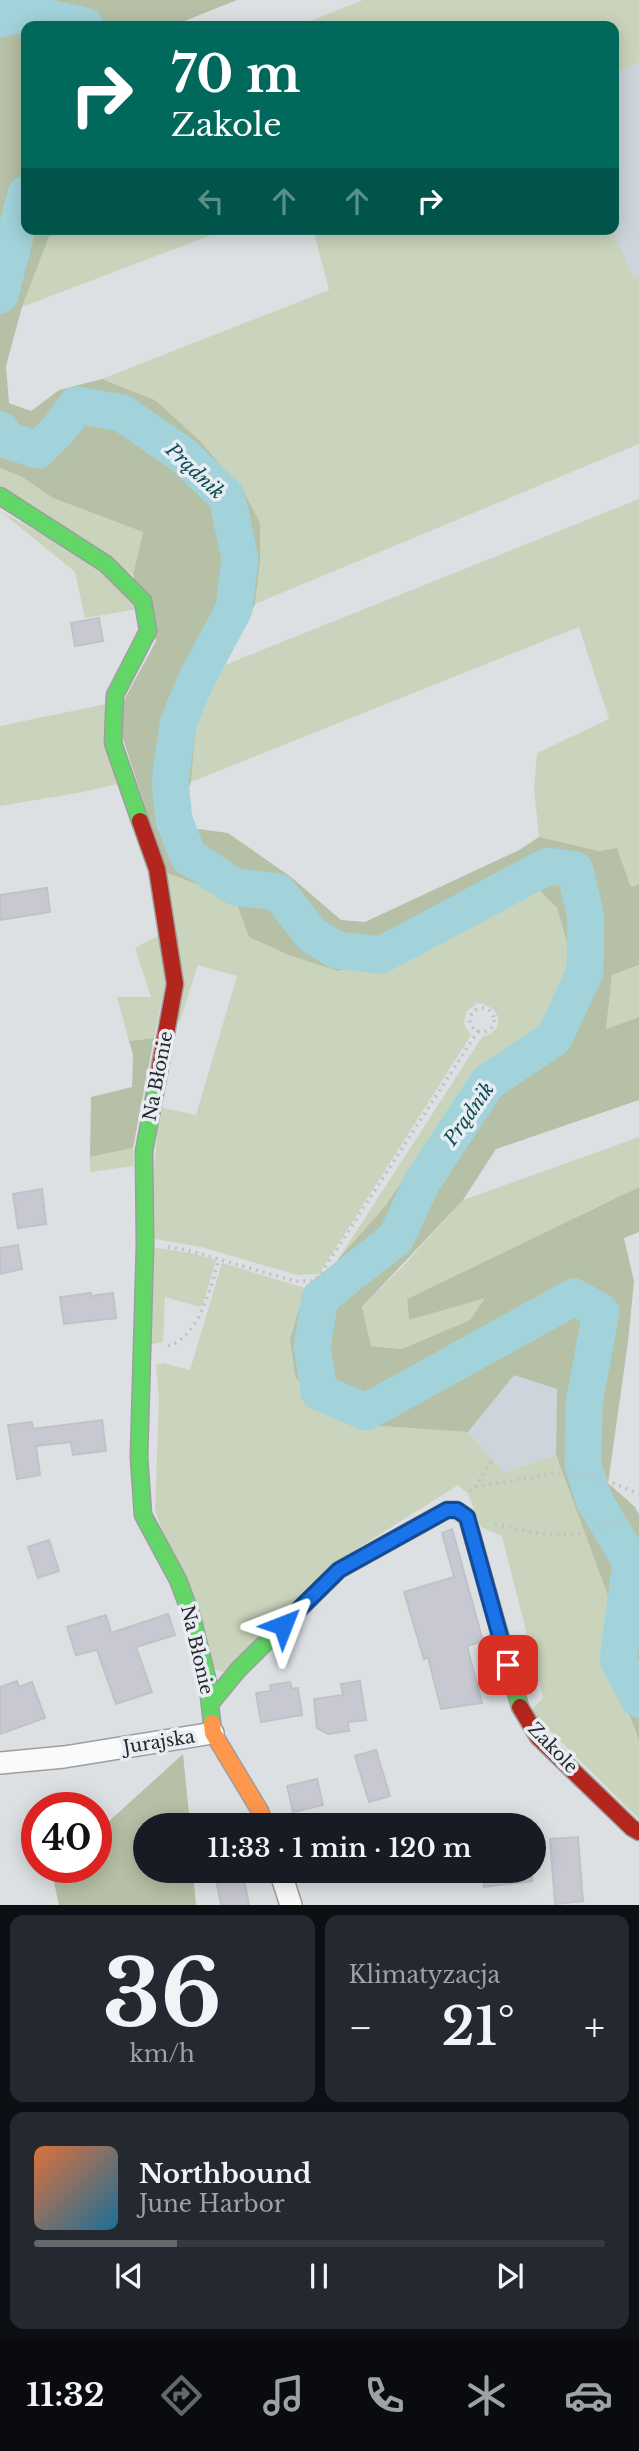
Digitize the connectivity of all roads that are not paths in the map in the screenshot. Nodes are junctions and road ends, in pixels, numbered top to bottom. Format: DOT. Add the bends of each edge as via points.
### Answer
graph roads {
  1 [pos="0,496"];
  2 [pos="210,1704"];
  3 [pos="213,1733"];
  4 [pos="0,1763"];
  5 [pos="261,1813"];
  6 [pos="639,1832"];
  7 [pos="284,1883"];
  8 [pos="291,1905"];
  1 -- 2 [label="street, Na Błonie" via="106,564 143,601 148,631 115,695 113,743 158,869 176,984 144,1151 139,1457 143,1515 192,1617"];
  2 -- 3 [label="street, Na Błonie"];
  2 -- 6 [label="street, Zakole" via="339,1570 447,1510 462,1513 521,1712 538,1737"];
  3 -- 4 [label="street, Jurajska"];
  3 -- 5 [label="street, Jurajska"];
  7 -- 8 [label="street"];
}
